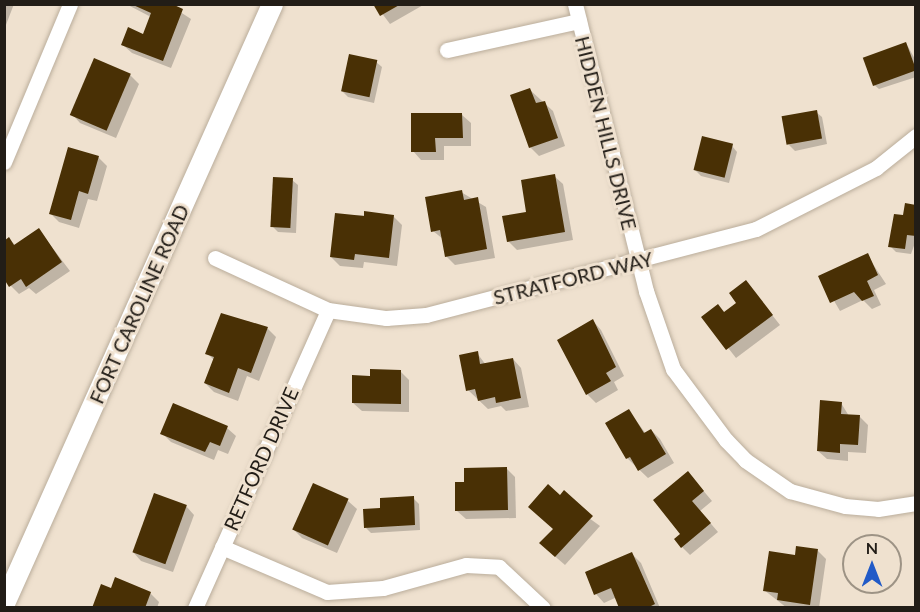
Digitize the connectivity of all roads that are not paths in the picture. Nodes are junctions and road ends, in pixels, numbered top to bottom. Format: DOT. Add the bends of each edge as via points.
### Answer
graph roads {
  1 [pos="70,4"];
  2 [pos="272,4"];
  3 [pos="575,4"];
  4 [pos="579,21"];
  5 [pos="447,50"];
  6 [pos="915,136"];
  7 [pos="4,162"];
  8 [pos="215,258"];
  9 [pos="638,261"];
  10 [pos="328,310"];
  11 [pos="915,503"];
  12 [pos="222,547"];
  13 [pos="4,603"];
  14 [pos="195,608"];
  15 [pos="543,608"];
  1 -- 7 [label="street"];
  2 -- 13 [label="street, FORT CAROLINE ROAD"];
  3 -- 4 [label="street, HIDDEN HILLS DRIVE"];
  4 -- 5 [label="street"];
  4 -- 9 [label="street, HIDDEN HILLS DRIVE"];
  6 -- 9 [label="street, STRATFORD WAY" via="876,168 765,225"];
  8 -- 10 [label="street, STRATFORD WAY"];
  9 -- 10 [label="street, STRATFORD WAY" via="426,315 386,318"];
  9 -- 11 [label="street, HIDDEN HILLS DRIVE" via="673,369 708,420 745,460 790,491 845,506 878,509"];
  10 -- 12 [label="street, RETFORD DRIVE"];
  12 -- 14 [label="street, RETFORD DRIVE"];
  12 -- 15 [label="street" via="327,592 383,588 465,565 499,567"];
}
